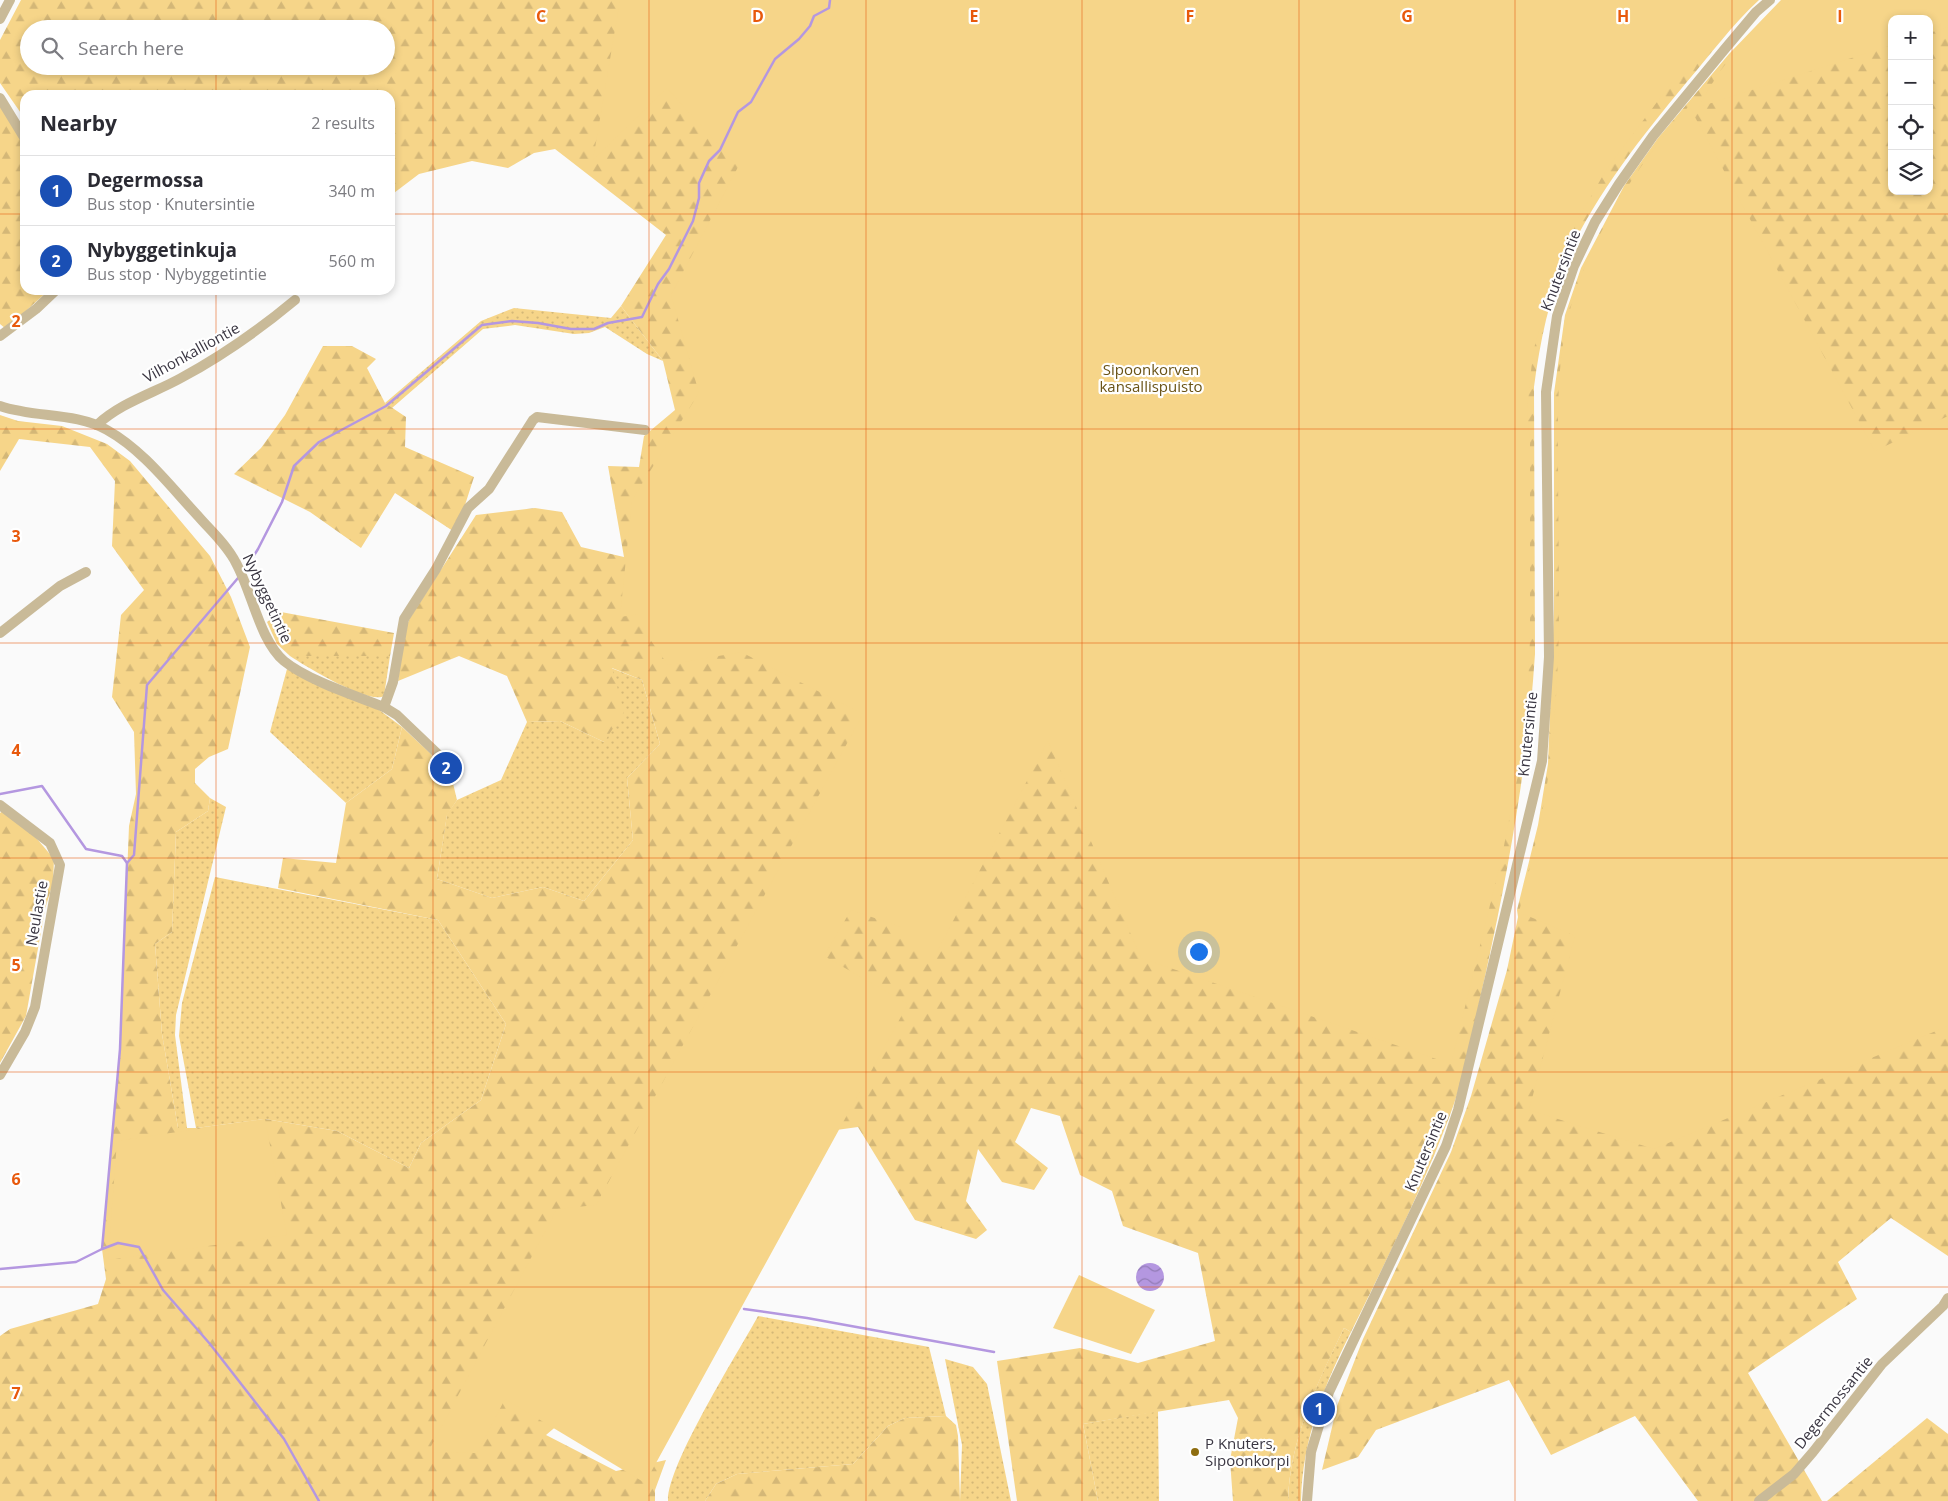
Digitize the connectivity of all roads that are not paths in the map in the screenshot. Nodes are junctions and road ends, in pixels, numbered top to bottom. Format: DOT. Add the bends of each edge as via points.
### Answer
graph roads {
  1 [pos="10,0"];
  2 [pos="1770,0"];
  3 [pos="0,19"];
  4 [pos="0,98"];
  5 [pos="20,131"];
  6 [pos="51,295"];
  7 [pos="295,300"];
  8 [pos="0,336"];
  9 [pos="0,406"];
  10 [pos="96,425"];
  11 [pos="644,430"];
  12 [pos="86,572"];
  13 [pos="0,633"];
  14 [pos="384,707"];
  15 [pos="440,757"];
  16 [pos="0,805"];
  17 [pos="0,1075"];
  18 [pos="1948,1298"];
  19 [pos="1307,1501"];
  20 [pos="1759,1501"];
  1 -- 3 [label="street"];
  2 -- 19 [label="street, Knutersintie" via="1724,50 1618,184 1574,266 1557,316 1546,392 1549,657 1542,761 1458,1110 1446,1146 1329,1392 1310,1452"];
  4 -- 5 [label="street"];
  6 -- 8 [label="street"];
  7 -- 10 [label="street, Vilhonkalliontie" via="235,346"];
  9 -- 10 [label="street, Nybyggetintie" via="18,413"];
  10 -- 14 [label="street, Nybyggetintie" via="124,441 142,458 228,550 244,578 271,648 283,660 298,671"];
  11 -- 14 [label="street" via="537,417 533,420 489,489 468,508 436,569 404,619 393,682"];
  12 -- 13 [label="street" via="60,586"];
  14 -- 15 [label="street, Nybyggetintie"];
  16 -- 17 [label="street, Neulastie" via="50,843 60,865 34,1007 25,1032"];
  18 -- 20 [label="street, Degermossantie" via="1870,1377 1794,1474"];
}
